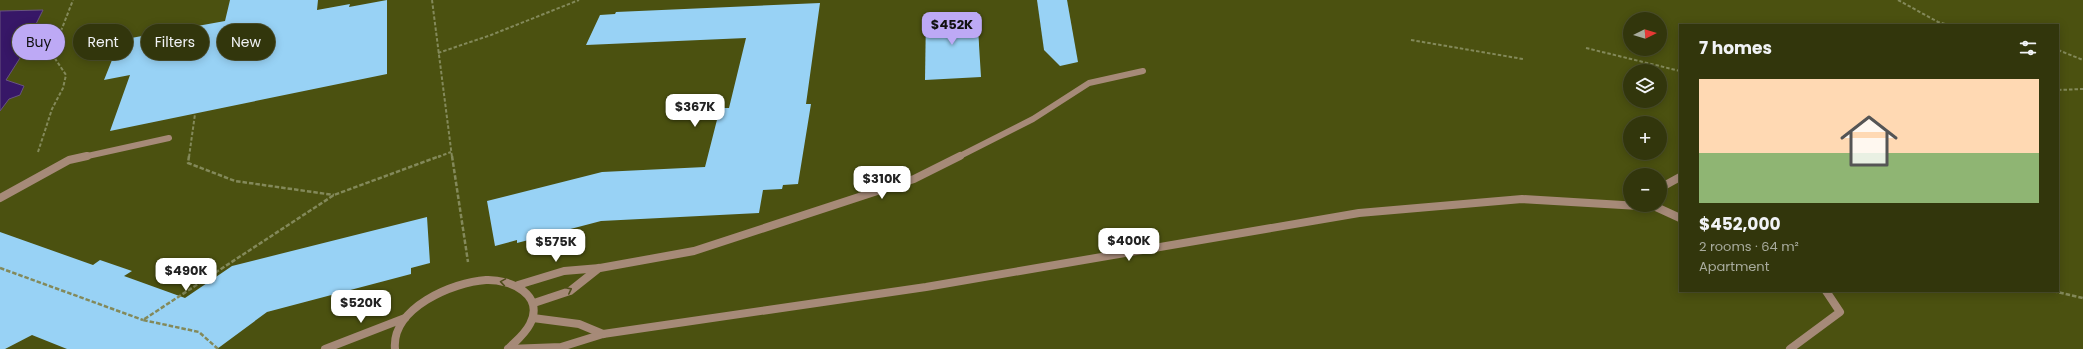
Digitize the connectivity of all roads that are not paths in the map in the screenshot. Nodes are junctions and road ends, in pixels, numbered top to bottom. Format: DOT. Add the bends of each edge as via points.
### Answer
graph roads {
  1 [pos="1143,71"];
  2 [pos="169,138"];
  3 [pos="1679,178"];
  4 [pos="1667,184"];
  5 [pos="0,198"];
  6 [pos="1623,204"];
  7 [pos="1667,212"];
  8 [pos="1679,218"];
  9 [pos="600,268"];
  10 [pos="518,285"];
  11 [pos="1827,292"];
  12 [pos="534,303"];
  13 [pos="405,318"];
  14 [pos="533,318"];
  15 [pos="603,334"];
  16 [pos="325,349"];
  17 [pos="395,349"];
  18 [pos="508,349"];
  19 [pos="1790,349"];
  1 -- 9 [label="street" via="1089,83 1033,119 914,179 694,250"];
  2 -- 5 [label="street" via="69,160"];
  3 -- 4 [label="street"];
  6 -- 15 [label="street" via="1522,199 1359,213 926,287"];
  7 -- 8 [label="street"];
  9 -- 10 [label="street" via="564,271"];
  12 -- 9 [label="street, one-way" via="570,290"];
  10 -- 12 [label="street" via="528,293"];
  10 -- 13 [label="street, one-way" via="504,281 471,282 433,295"];
  11 -- 19 [label="street" via="1840,312"];
  12 -- 14 [label="street"];
  13 -- 16 [label="street"];
  13 -- 17 [label="street" via="397,330"];
  14 -- 15 [label="street" via="579,324"];
  14 -- 18 [label="street" via="524,333"];
  15 -- 18 [label="street" via="561,347"];
}
